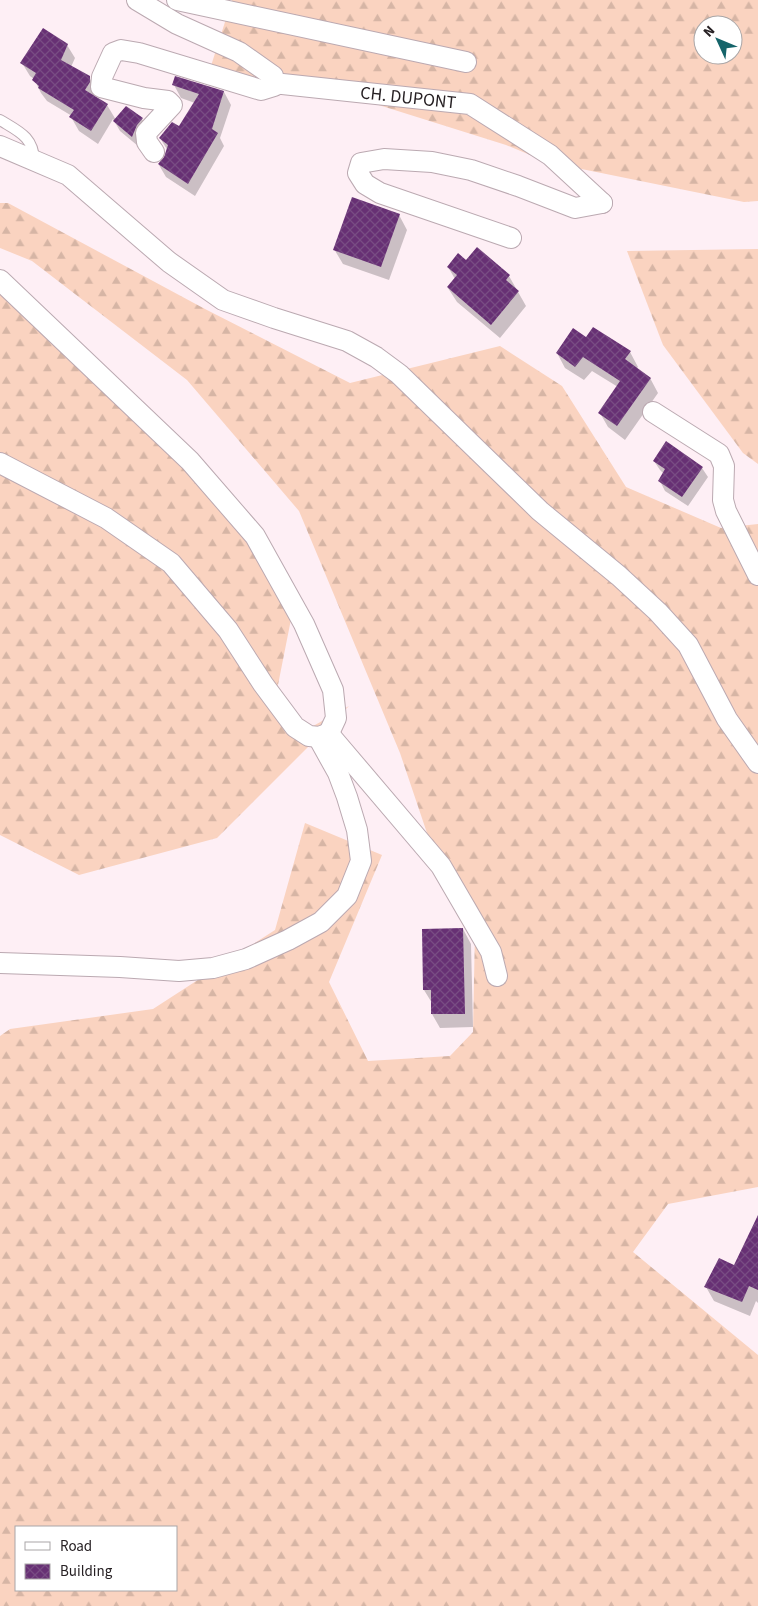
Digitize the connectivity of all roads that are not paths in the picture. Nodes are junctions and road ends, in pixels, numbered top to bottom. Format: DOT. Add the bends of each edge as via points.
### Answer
graph roads {
  1 [pos="137,0"];
  2 [pos="177,0"];
  3 [pos="466,62"];
  4 [pos="273,83"];
  5 [pos="0,120"];
  6 [pos="0,146"];
  7 [pos="154,152"];
  8 [pos="34,161"];
  9 [pos="511,238"];
  10 [pos="0,280"];
  11 [pos="653,412"];
  12 [pos="0,463"];
  13 [pos="758,576"];
  14 [pos="323,735"];
  15 [pos="758,763"];
  16 [pos="0,963"];
  17 [pos="497,976"];
  1 -- 4 [label="street" via="177,24 239,52 273,76"];
  2 -- 3 [label="street"];
  4 -- 7 [label="street, CH. DUPONT" via="274,86 261,90 139,53 121,50 113,53 100,87 168,101 172,105 146,133 147,142"];
  4 -- 9 [label="street, CH. DUPONT" via="470,104 550,156 602,203 575,208 471,170 432,162 384,159 361,162 358,173 365,184 380,193"];
  5 -- 8 [label="lane" via="22,133 30,142"];
  6 -- 8 [label="street"];
  8 -- 15 [label="street" via="68,176 169,262 223,300 347,341 399,374 540,511 619,576 682,638 727,719"];
  10 -- 14 [label="street" via="190,461 255,536 304,624 333,690 336,718"];
  11 -- 13 [label="street" via="719,454 724,466 723,500"];
  12 -- 14 [label="street" via="106,518 171,563 228,630 295,727 309,736"];
  14 -- 16 [label="street" via="357,830 361,861 347,896 321,922 246,959 213,968 179,971"];
  14 -- 17 [label="street" via="441,866 491,952"];
}
